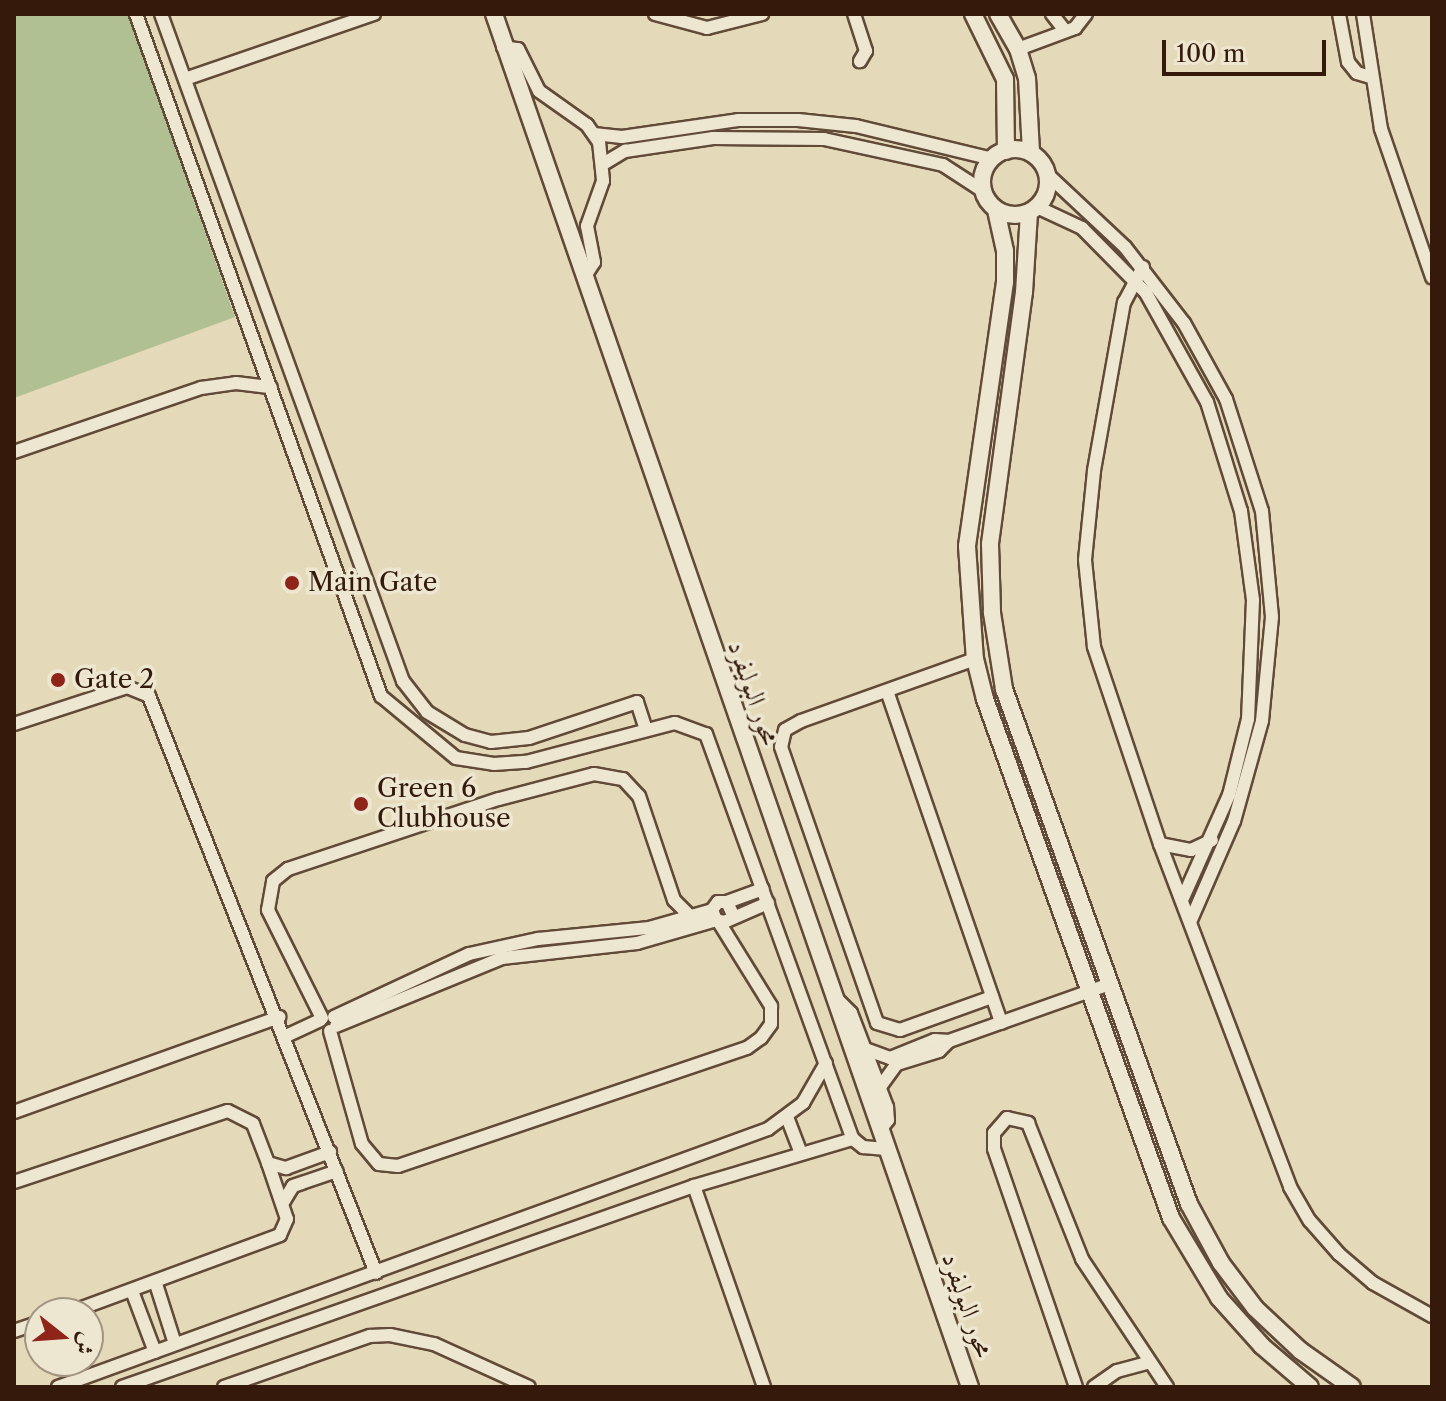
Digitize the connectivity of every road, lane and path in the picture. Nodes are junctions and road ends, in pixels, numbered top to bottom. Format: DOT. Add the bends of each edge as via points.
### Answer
graph roads {
  1 [pos="136,14"];
  2 [pos="161,14"];
  3 [pos="374,14"];
  4 [pos="494,14"];
  5 [pos="762,14"];
  6 [pos="854,14"];
  7 [pos="973,14"];
  8 [pos="998,14"];
  9 [pos="1052,14"];
  10 [pos="1086,14"];
  11 [pos="1339,14"];
  12 [pos="1363,14"];
  13 [pos="661,15"];
  14 [pos="1063,28"];
  15 [pos="503,47"];
  16 [pos="1018,49"];
  17 [pos="860,61"];
  18 [pos="1370,77"];
  19 [pos="185,79"];
  20 [pos="594,134"];
  21 [pos="1031,153"];
  22 [pos="999,155"];
  23 [pos="603,164"];
  24 [pos="1047,174"];
  25 [pos="983,191"];
  26 [pos="996,210"];
  27 [pos="1033,210"];
  28 [pos="1143,267"];
  29 [pos="1432,277"];
  30 [pos="584,278"];
  31 [pos="1133,278"];
  32 [pos="271,387"];
  33 [pos="14,452"];
  34 [pos="975,659"];
  35 [pos="887,691"];
  36 [pos="14,724"];
  37 [pos="646,730"];
  38 [pos="1212,840"];
  39 [pos="1160,844"];
  40 [pos="763,889"];
  41 [pos="674,900"];
  42 [pos="1182,900"];
  43 [pos="768,903"];
  44 [pos="691,917"];
  45 [pos="722,918"];
  46 [pos="1190,922"];
  47 [pos="671,923"];
  48 [pos="636,937"];
  49 [pos="1107,985"];
  50 [pos="1088,992"];
  51 [pos="833,995"];
  52 [pos="992,997"];
  53 [pos="279,1017"];
  54 [pos="328,1023"];
  55 [pos="1001,1023"];
  56 [pos="287,1039"];
  57 [pos="865,1049"];
  58 [pos="923,1050"];
  59 [pos="826,1063"];
  60 [pos="880,1087"];
  61 [pos="14,1112"];
  62 [pos="787,1117"];
  63 [pos="880,1130"];
  64 [pos="853,1139"];
  65 [pos="886,1149"];
  66 [pos="800,1151"];
  67 [pos="330,1152"];
  68 [pos="305,1162"];
  69 [pos="268,1163"];
  70 [pos="337,1171"];
  71 [pos="312,1180"];
  72 [pos="14,1182"];
  73 [pos="694,1186"];
  74 [pos="284,1201"];
  75 [pos="376,1273"];
  76 [pos="156,1284"];
  77 [pos="132,1291"];
  78 [pos="104,1301"];
  79 [pos="1432,1316"];
  80 [pos="175,1344"];
  81 [pos="155,1352"];
  82 [pos="1147,1363"];
  83 [pos="58,1387"];
  84 [pos="122,1387"];
  85 [pos="224,1387"];
  86 [pos="529,1387"];
  87 [pos="764,1387"];
  88 [pos="970,1387"];
  89 [pos="1076,1387"];
  90 [pos="1094,1387"];
  91 [pos="1167,1387"];
  92 [pos="1310,1387"];
  93 [pos="1352,1387"];
  1 -- 32 [label="street"];
  2 -- 19 [label="street"];
  3 -- 19 [label="street"];
  4 -- 15 [label="street, محور البوليفرد"];
  5 -- 13 [label="street" via="707,28"];
  6 -- 17 [label="street" via="866,51"];
  7 -- 22 [label="street" via="1005,79"];
  8 -- 16 [label="street"];
  9 -- 14 [label="street"];
  10 -- 14 [label="street" via="1079,26"];
  11 -- 18 [label="street" via="1348,62 1357,73"];
  12 -- 18 [label="street"];
  14 -- 16 [label="street"];
  15 -- 20 [label="street" via="518,49 539,91"];
  15 -- 30 [label="street, محور البوليفرد"];
  16 -- 21 [label="street" via="1029,93"];
  18 -- 29 [label="street" via="1394,179"];
  19 -- 37 [label="street" via="403,681 427,712 465,735 491,742 529,738 637,702"];
  20 -- 22 [label="street" via="622,137 710,123 798,120 856,126"];
  20 -- 23 [label="street"];
  21 -- 22 [label="street"];
  21 -- 24 [label="street"];
  22 -- 25 [label="street" via="983,174"];
  23 -- 25 [label="street" via="631,150 713,138 824,139 943,165"];
  23 -- 30 [label="street" via="587,226 594,266"];
  24 -- 27 [label="street" via="1046,196"];
  24 -- 28 [label="street"];
  25 -- 26 [label="street"];
  26 -- 27 [label="street" via="1012,216"];
  26 -- 34 [label="street" via="1005,282 967,546"];
  27 -- 31 [label="street" via="1071,220"];
  27 -- 49 [label="street" via="993,508 992,613 1013,722"];
  28 -- 31 [label="street"];
  28 -- 46 [label="street" via="1199,347 1237,426 1262,511 1271,578 1270,669 1257,747 1234,821"];
  30 -- 51 [label="street, محور البوليفرد"];
  31 -- 38 [label="street" via="1207,402 1226,453 1247,540 1253,600 1251,689 1236,773"];
  31 -- 39 [label="street" via="1124,302 1094,471 1085,589 1094,647"];
  32 -- 33 [label="street" via="236,383 201,388"];
  32 -- 37 [label="street" via="381,696 407,720 456,758 494,764 526,762"];
  34 -- 35 [label="street"];
  34 -- 50 [label="street"];
  35 -- 52 [label="street"];
  35 -- 52 [label="street" via="801,721 782,738 783,755 850,951 881,1028 900,1030"];
  36 -- 53 [label="street" via="127,687 149,696"];
  37 -- 40 [label="street" via="682,723 706,734"];
  38 -- 39 [label="street" via="1191,850"];
  38 -- 42 [label="street"];
  39 -- 42 [label="street"];
  40 -- 43 [label="street"];
  40 -- 45 [label="street" via="727,902"];
  41 -- 44 [label="street"];
  41 -- 47 [label="street"];
  41 -- 54 [label="street" via="636,791 606,773 499,799 288,869 270,886 268,910"];
  42 -- 46 [label="street"];
  43 -- 45 [label="street"];
  43 -- 59 [label="street"];
  44 -- 45 [label="street"];
  44 -- 47 [label="street"];
  45 -- 48 [label="street"];
  45 -- 54 [label="street" via="729,940 772,1013 765,1034 747,1048 398,1166 379,1164 362,1144"];
  46 -- 79 [label="street" via="1272,1150 1310,1221 1373,1283"];
  47 -- 48 [label="street"];
  48 -- 54 [label="street" via="500,952 433,968"];
  49 -- 50 [label="street"];
  49 -- 93 [label="street" via="1189,1204 1221,1263 1277,1330"];
  50 -- 55 [label="street"];
  50 -- 92 [label="street" via="1171,1218 1193,1262 1240,1323"];
  51 -- 57 [label="street" via="851,1013"];
  51 -- 63 [label="street, محور البوليفرد"];
  52 -- 55 [label="street"];
  53 -- 56 [label="street"];
  53 -- 61 [label="street"];
  54 -- 56 [label="street"];
  55 -- 58 [label="street"];
  56 -- 67 [label="street"];
  57 -- 58 [label="street" via="890,1058"];
  57 -- 60 [label="street"];
  58 -- 60 [label="street" via="897,1064"];
  59 -- 62 [label="street" via="810,1094"];
  59 -- 64 [label="street"];
  60 -- 63 [label="street" via="889,1115"];
  62 -- 66 [label="street"];
  62 -- 75 [label="street" via="768,1129"];
  63 -- 65 [label="street, محور البوليفرد"];
  64 -- 65 [label="street" via="863,1147"];
  64 -- 66 [label="street"];
  65 -- 88 [label="street, محور البوليفرد"];
  66 -- 73 [label="street"];
  67 -- 68 [label="street"];
  67 -- 70 [label="street"];
  68 -- 69 [label="street" via="286,1168"];
  68 -- 71 [label="street"];
  69 -- 72 [label="street" via="253,1124 228,1111"];
  69 -- 74 [label="street"];
  70 -- 71 [label="street"];
  70 -- 75 [label="street"];
  71 -- 74 [label="street" via="288,1190"];
  73 -- 84 [label="street"];
  73 -- 87 [label="street"];
  74 -- 76 [label="street" via="285,1227 272,1240"];
  75 -- 80 [label="street"];
  76 -- 77 [label="street"];
  76 -- 80 [label="street"];
  77 -- 78 [label="street"];
  77 -- 81 [label="street"];
  80 -- 81 [label="street"];
  81 -- 83 [label="street"];
  82 -- 89 [label="street" via="1082,1259 1028,1123 1007,1118 994,1133 994,1149"];
  82 -- 90 [label="street" via="1117,1371"];
  82 -- 91 [label="street"];
  85 -- 86 [label="street" via="370,1336 390,1335 434,1344"];
}
